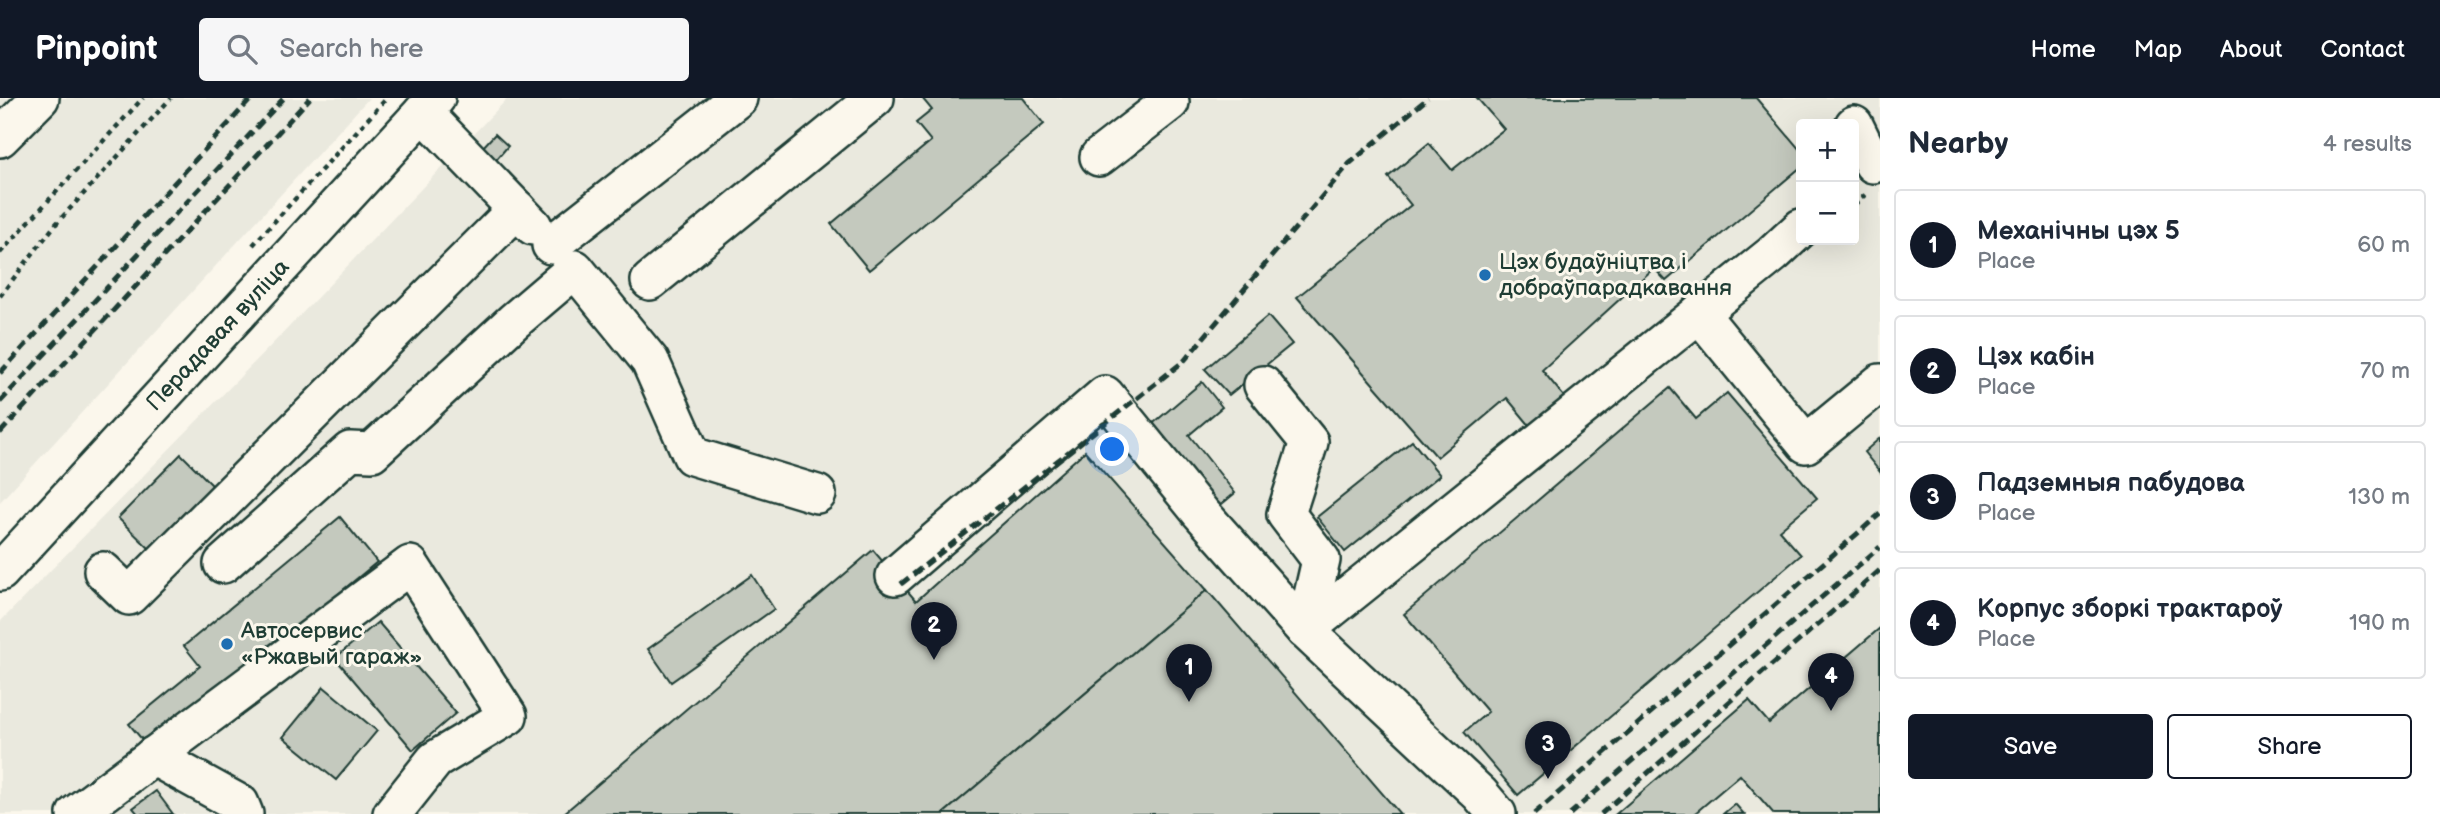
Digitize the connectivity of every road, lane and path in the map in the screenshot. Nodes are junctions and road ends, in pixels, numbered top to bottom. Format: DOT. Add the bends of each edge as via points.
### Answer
graph roads {
  1 [pos="40,98"];
  2 [pos="143,98"];
  3 [pos="172,98"];
  4 [pos="738,98"];
  5 [pos="875,98"];
  6 [pos="1840,98"];
  7 [pos="1170,102"];
  8 [pos="430,105"];
  9 [pos="1851,119"];
  10 [pos="0,138"];
  11 [pos="1859,139"];
  12 [pos="1099,157"];
  13 [pos="1869,168"];
  14 [pos="517,209"];
  15 [pos="1796,232"];
  16 [pos="0,253"];
  17 [pos="563,257"];
  18 [pos="650,281"];
  19 [pos="0,296"];
  20 [pos="1699,313"];
  21 [pos="1880,383"];
  22 [pos="1264,385"];
  23 [pos="817,494"];
  24 [pos="223,564"];
  25 [pos="103,571"];
  26 [pos="0,572"];
  27 [pos="895,576"];
  28 [pos="1306,630"];
  29 [pos="153,756"];
  30 [pos="1477,807"];
  31 [pos="76,814"];
  32 [pos="244,814"];
  33 [pos="392,814"];
  1 -- 10 [label="street"];
  2 -- 16 [label="path"];
  3 -- 19 [label="path" via="55,225"];
  4 -- 17 [label="street"];
  5 -- 18 [label="street"];
  6 -- 9 [label="street"];
  7 -- 12 [label="street"];
  8 -- 14 [label="street"];
  8 -- 26 [label="street, Перадавая вуліца"];
  11 -- 13 [label="street"];
  14 -- 17 [label="street"];
  14 -- 25 [label="street" via="128,596"];
  15 -- 20 [label="street"];
  17 -- 23 [label="street" via="650,361 692,456"];
  17 -- 24 [label="street" via="514,321 372,452 350,450"];
  20 -- 21 [label="street" via="1806,444"];
  20 -- 28 [label="street"];
  22 -- 28 [label="street" via="1309,442 1286,514 1321,560"];
  27 -- 28 [label="street" via="1105,395 1201,513"];
  28 -- 30 [label="street"];
  29 -- 31 [label="street"];
  29 -- 32 [label="street" via="240,804"];
  29 -- 33 [label="street" via="410,565 508,716 435,760"];
}
